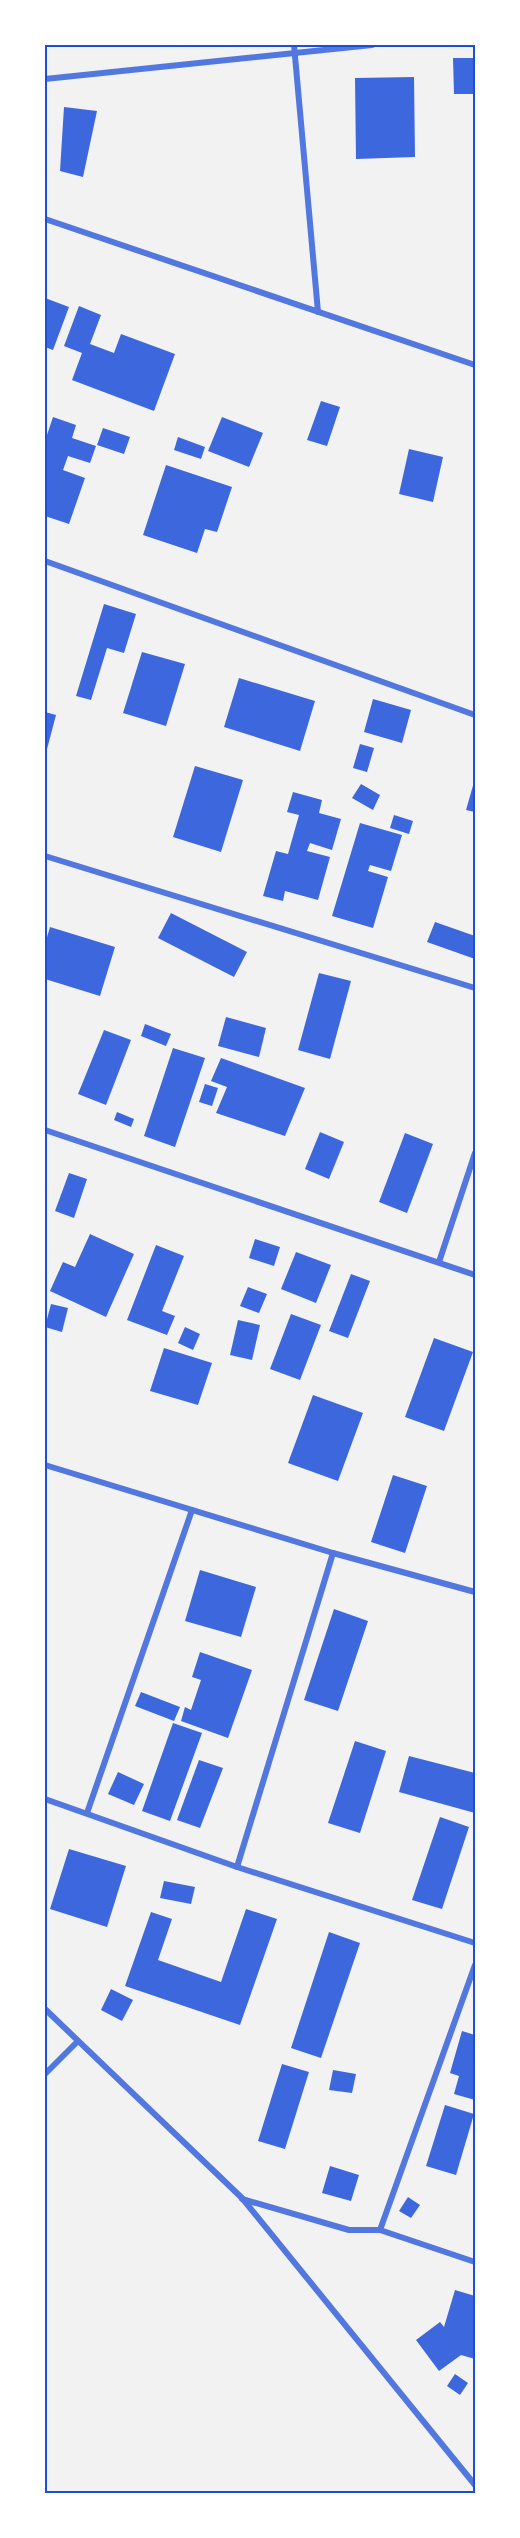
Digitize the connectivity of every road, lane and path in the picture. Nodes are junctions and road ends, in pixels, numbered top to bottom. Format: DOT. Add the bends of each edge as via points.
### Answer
graph roads {
  1 [pos="294,45"];
  2 [pos="372,45"];
  3 [pos="294,53"];
  4 [pos="45,79"];
  5 [pos="45,219"];
  6 [pos="318,312"];
  7 [pos="475,365"];
  8 [pos="45,561"];
  9 [pos="475,715"];
  10 [pos="45,856"];
  11 [pos="475,988"];
  12 [pos="45,1130"];
  13 [pos="475,1153"];
  14 [pos="439,1262"];
  15 [pos="475,1275"];
  16 [pos="45,1465"];
  17 [pos="192,1510"];
  18 [pos="333,1553"];
  19 [pos="475,1592"];
  20 [pos="45,1799"];
  21 [pos="87,1813"];
  22 [pos="237,1868"];
  23 [pos="475,1943"];
  24 [pos="475,1965"];
  25 [pos="45,2009"];
  26 [pos="78,2041"];
  27 [pos="45,2074"];
  28 [pos="242,2198"];
  29 [pos="380,2230"];
  30 [pos="475,2262"];
  31 [pos="475,2485"];
  1 -- 3 [label="street"];
  2 -- 3 [label="street"];
  3 -- 4 [label="street"];
  3 -- 6 [label="street"];
  5 -- 6 [label="street"];
  6 -- 7 [label="street"];
  8 -- 9 [label="street"];
  10 -- 11 [label="street"];
  12 -- 14 [label="street"];
  13 -- 14 [label="street"];
  14 -- 15 [label="street"];
  16 -- 17 [label="street"];
  17 -- 18 [label="street"];
  17 -- 21 [label="street"];
  18 -- 19 [label="street"];
  18 -- 22 [label="street"];
  20 -- 21 [label="street"];
  21 -- 22 [label="street"];
  22 -- 23 [label="street"];
  24 -- 29 [label="street"];
  25 -- 26 [label="street"];
  26 -- 27 [label="street"];
  26 -- 28 [label="street"];
  28 -- 29 [label="street" via="349,2230"];
  28 -- 31 [label="street"];
  29 -- 30 [label="street"];
}
